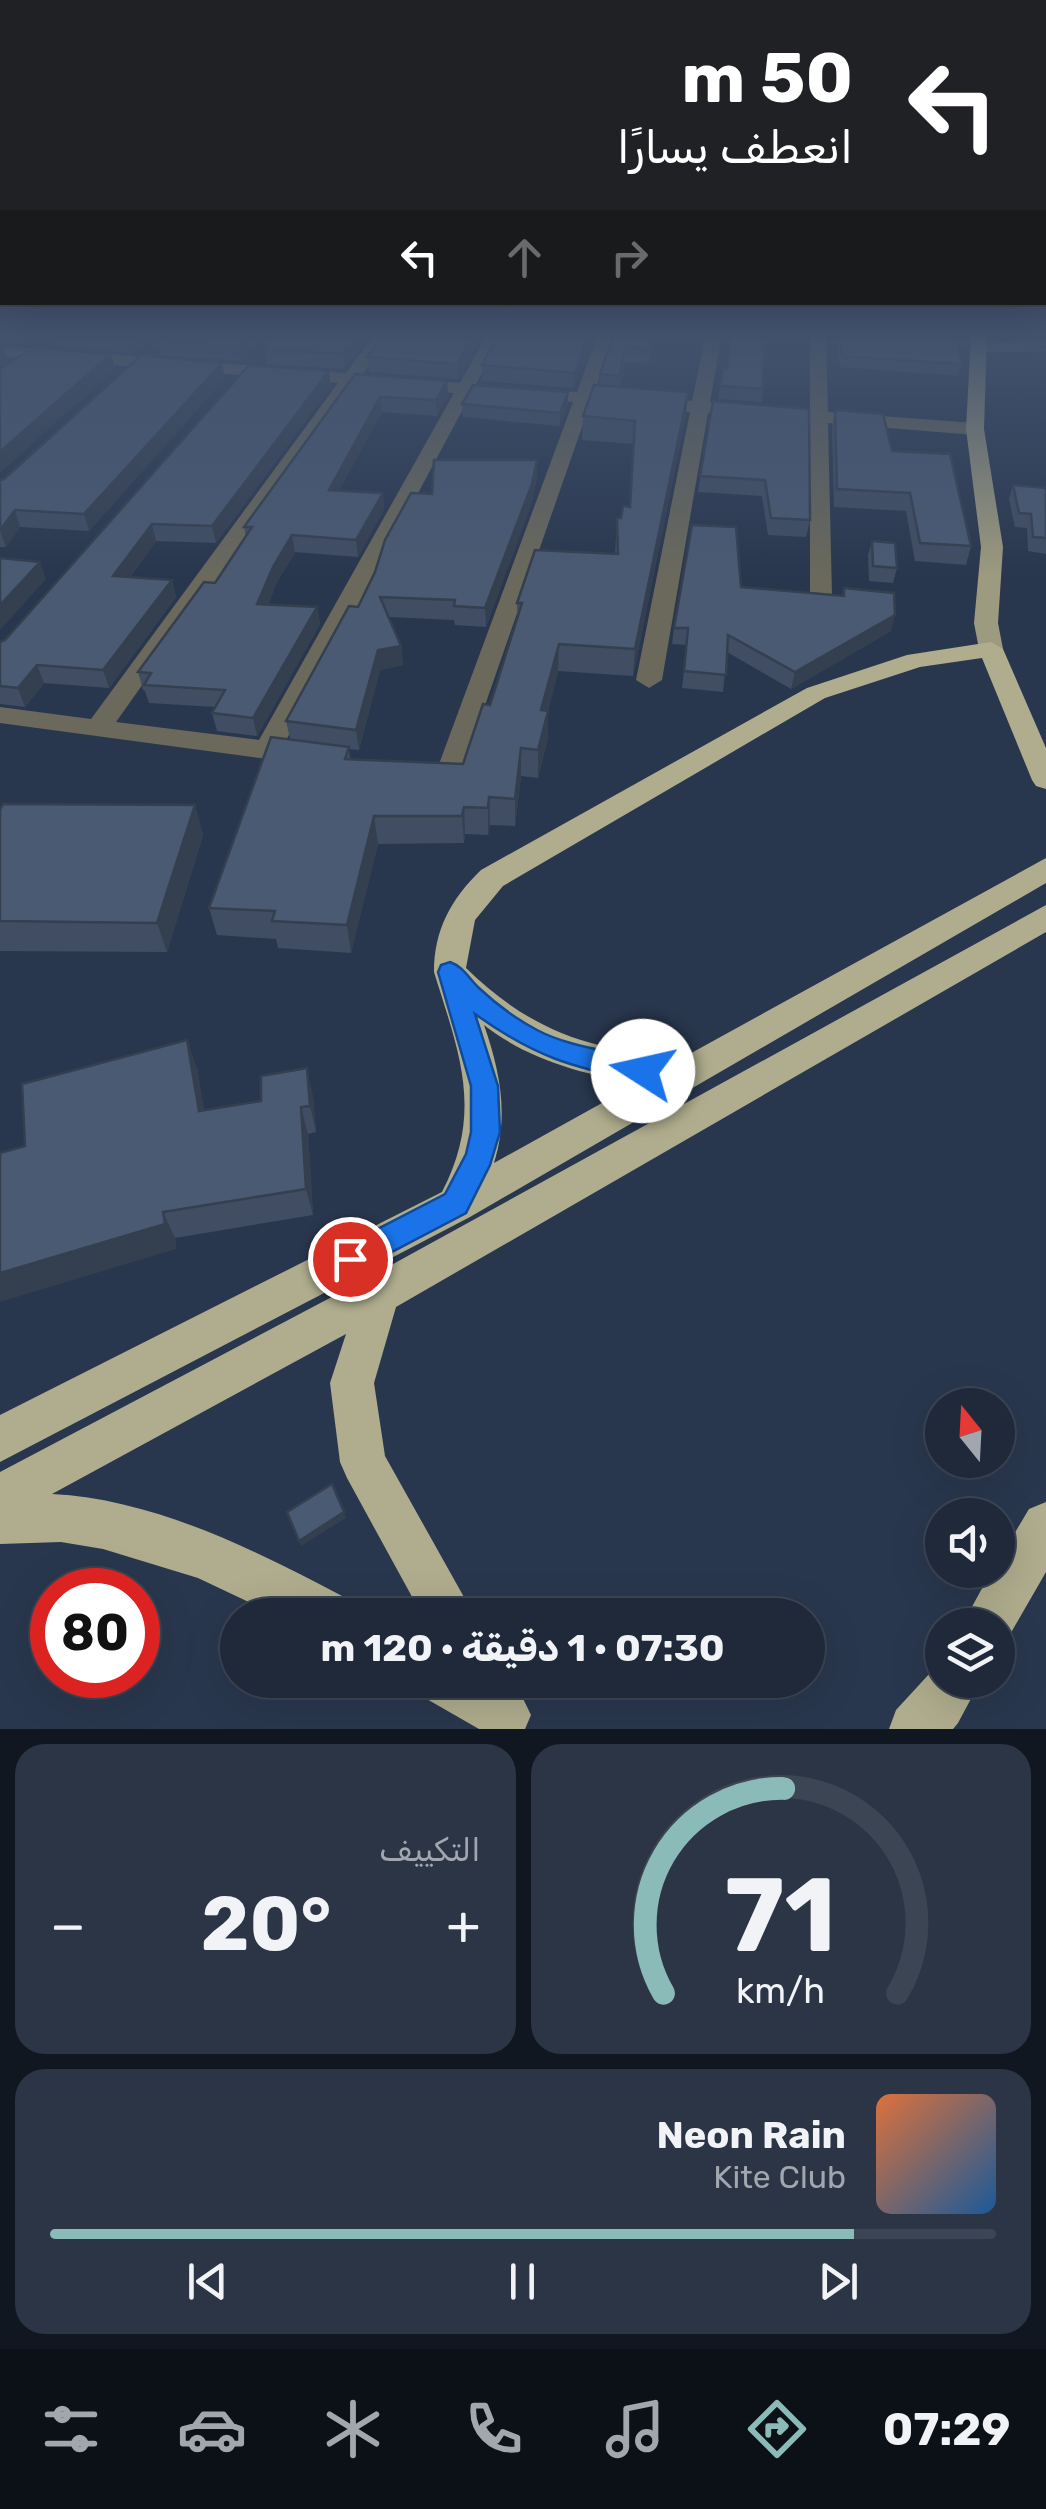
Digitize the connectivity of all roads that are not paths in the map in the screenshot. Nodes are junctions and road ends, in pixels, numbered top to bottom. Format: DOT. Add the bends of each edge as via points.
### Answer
graph roads {
  1 [pos="324,415"];
  2 [pos="450,415"];
  3 [pos="580,415"];
  4 [pos="697,415"];
  5 [pos="791,415"];
  6 [pos="976,415"];
  7 [pos="819,417"];
  8 [pos="975,429"];
  9 [pos="821,596"];
  10 [pos="991,649"];
  11 [pos="649,680"];
  12 [pos="0,716"];
  13 [pos="98,728"];
  14 [pos="268,750"];
  15 [pos="322,757"];
  16 [pos="395,766"];
  17 [pos="1046,780"];
  18 [pos="1046,868"];
  19 [pos="1042,919"];
  20 [pos="450,972"];
  21 [pos="684,1072"];
  22 [pos="456,1204"];
  23 [pos="379,1294"];
  24 [pos="0,1440"];
  25 [pos="0,1497"];
  26 [pos="0,1520"];
  27 [pos="1046,1526"];
  28 [pos="296,1598"];
  29 [pos="439,1598"];
  30 [pos="998,1608"];
  31 [pos="485,1698"];
  32 [pos="944,1698"];
  33 [pos="508,1708"];
  34 [pos="915,1729"];
  1 -- 13 [label="street"];
  2 -- 14 [label="street"];
  3 -- 16 [label="street" via="449,774"];
  4 -- 11 [label="street"];
  5 -- 7 [label="street"];
  6 -- 8 [label="main road"];
  7 -- 8 [label="street"];
  7 -- 9 [label="street"];
  8 -- 10 [label="main road" via="992,547 986,623"];
  10 -- 17 [label="highway"];
  10 -- 20 [label="highway" via="916,660 816,693 509,868 478,890 458,920"];
  12 -- 13 [label="street"];
  13 -- 14 [label="street"];
  14 -- 15 [label="street"];
  18 -- 21 [label="highway"];
  19 -- 23 [label="highway"];
  20 -- 21 [label="highway" via="497,1018 546,1046 602,1064"];
  20 -- 22 [label="highway" via="487,1108 480,1156"];
  21 -- 22 [label="highway"];
  22 -- 24 [label="highway"];
  23 -- 25 [label="highway"];
  23 -- 29 [label="highway" via="352,1383 363,1462"];
  26 -- 28 [label="highway" via="66,1519 156,1537 251,1573"];
  27 -- 30 [label="highway"];
  31 -- 33 [label="highway"];
  32 -- 34 [label="highway"];
}
